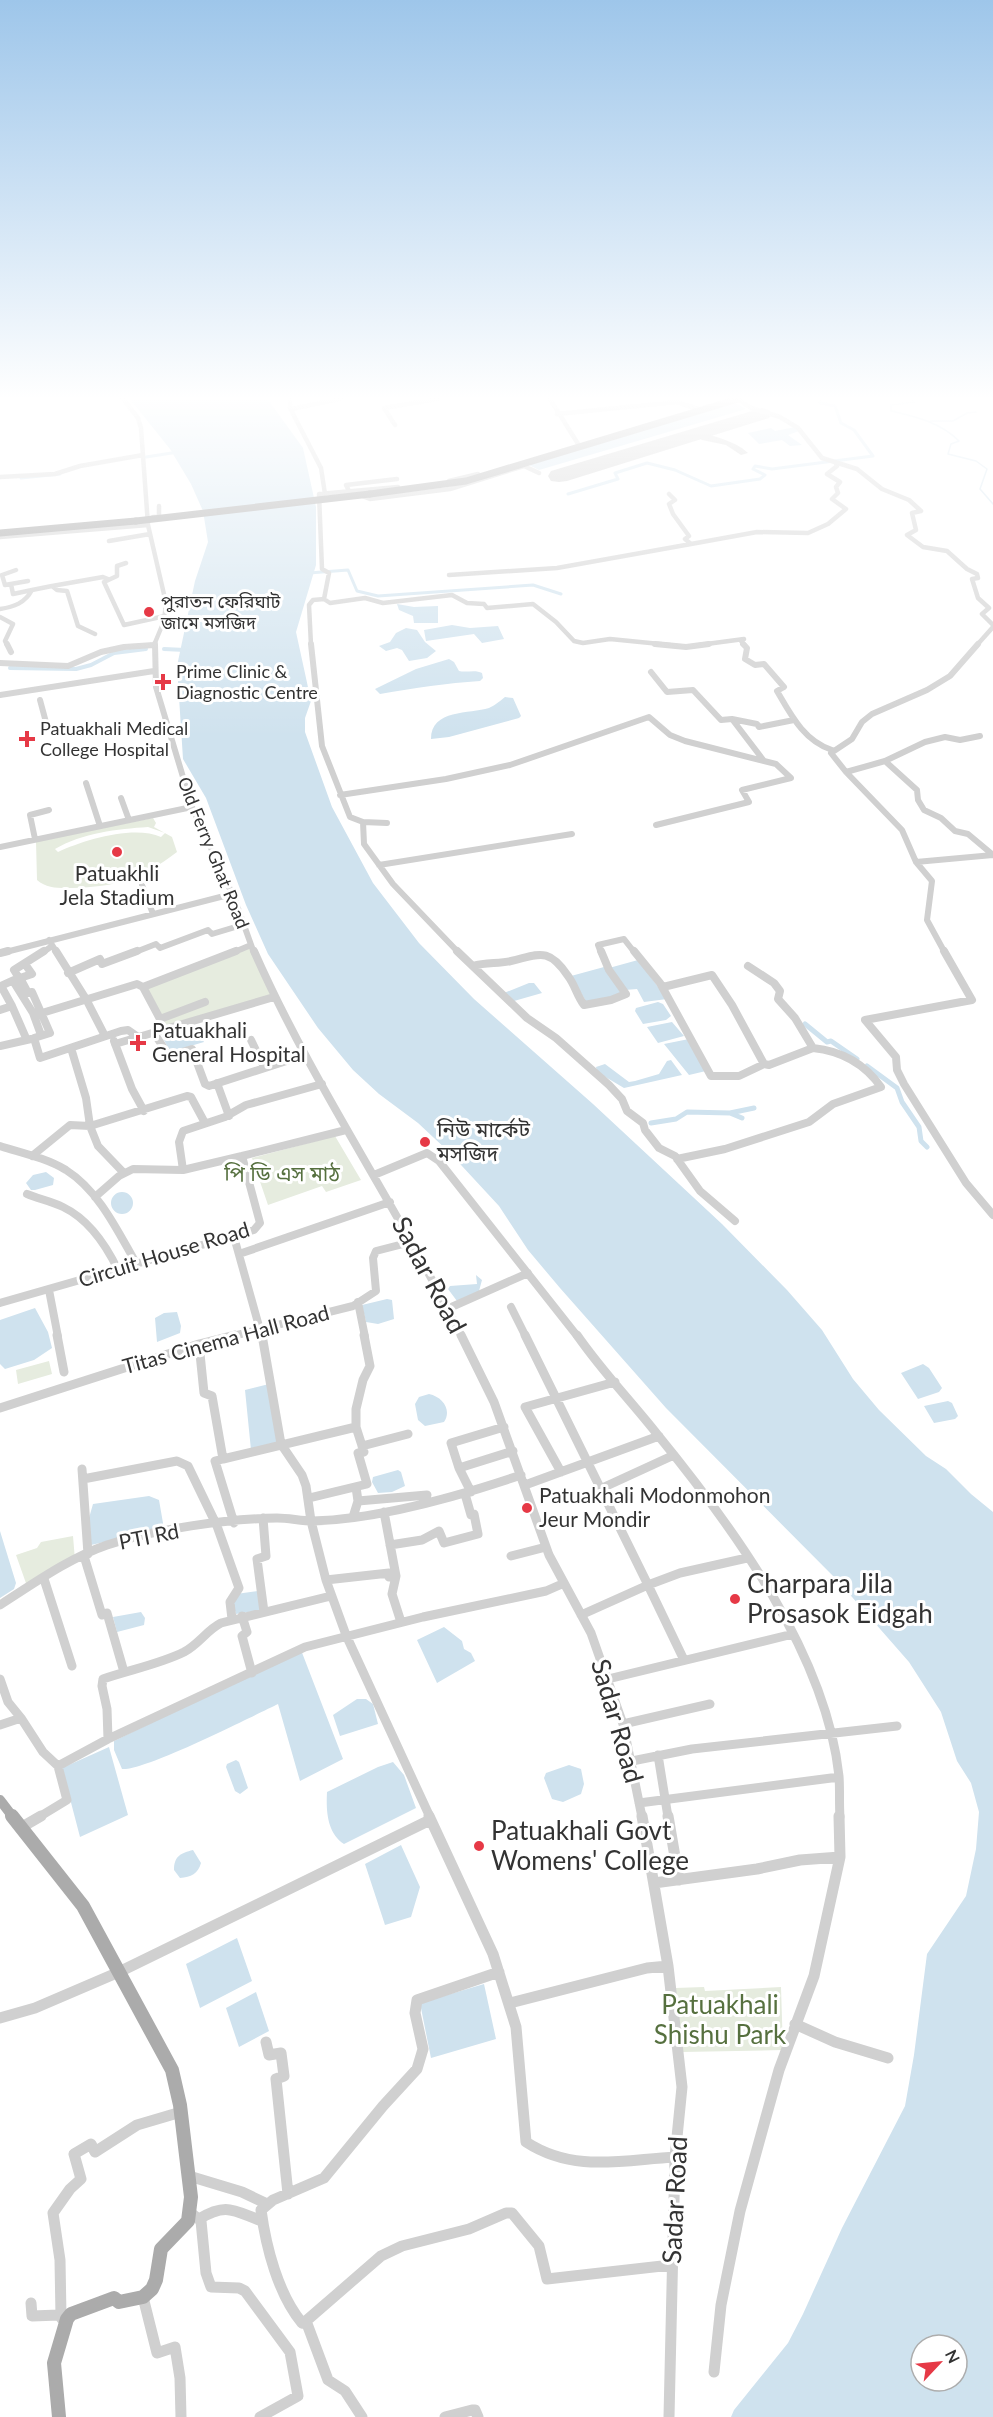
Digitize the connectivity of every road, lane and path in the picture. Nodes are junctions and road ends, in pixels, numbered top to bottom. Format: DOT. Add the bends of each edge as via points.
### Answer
graph roads {
  1 [pos="147,512"];
  2 [pos="159,512"];
  3 [pos="234,512"];
  4 [pos="321,512"];
  5 [pos="672,512"];
  6 [pos="843,512"];
  7 [pos="917,512"];
  8 [pos="148,522"];
  9 [pos="150,534"];
  10 [pos="0,535"];
  11 [pos="109,541"];
  12 [pos="691,544"];
  13 [pos="126,563"];
  14 [pos="16,570"];
  15 [pos="449,575"];
  16 [pos="108,579"];
  17 [pos="28,581"];
  18 [pos="11,584"];
  19 [pos="52,586"];
  20 [pos="32,590"];
  21 [pos="324,599"];
  22 [pos="0,609"];
  23 [pos="165,616"];
  24 [pos="0,617"];
  25 [pos="993,626"];
  26 [pos="95,634"];
  27 [pos="154,645"];
  28 [pos="11,652"];
  29 [pos="0,663"];
  30 [pos="154,670"];
  31 [pos="651,672"];
  32 [pos="0,695"];
  33 [pos="40,700"];
  34 [pos="732,719"];
  35 [pos="794,720"];
  36 [pos="47,726"];
  37 [pos="980,736"];
  38 [pos="832,750"];
  39 [pos="764,761"];
  40 [pos="885,761"];
  41 [pos="846,772"];
  42 [pos="86,783"];
  43 [pos="340,795"];
  44 [pos="122,798"];
  45 [pos="192,807"];
  46 [pos="49,810"];
  47 [pos="129,820"];
  48 [pos="363,822"];
  49 [pos="387,823"];
  50 [pos="656,825"];
  51 [pos="100,826"];
  52 [pos="572,834"];
  53 [pos="35,839"];
  54 [pos="0,847"];
  55 [pos="993,855"];
  56 [pos="916,862"];
  57 [pos="379,866"];
  58 [pos="142,885"];
  59 [pos="232,894"];
  60 [pos="153,914"];
  61 [pos="242,925"];
  62 [pos="50,943"];
  63 [pos="251,945"];
  64 [pos="0,953"];
  65 [pos="25,964"];
  66 [pos="473,966"];
  67 [pos="748,966"];
  68 [pos="68,973"];
  69 [pos="17,979"];
  70 [pos="143,987"];
  71 [pos="663,987"];
  72 [pos="274,996"];
  73 [pos="86,999"];
  74 [pos="204,1002"];
  75 [pos="12,1006"];
  76 [pos="0,1010"];
  77 [pos="42,1013"];
  78 [pos="153,1033"];
  79 [pos="108,1035"];
  80 [pos="37,1037"];
  81 [pos="138,1037"];
  82 [pos="26,1038"];
  83 [pos="251,1040"];
  84 [pos="115,1044"];
  85 [pos="0,1046"];
  86 [pos="71,1048"];
  87 [pos="813,1048"];
  88 [pos="305,1055"];
  89 [pos="764,1064"];
  90 [pos="264,1067"];
  91 [pos="217,1083"];
  92 [pos="322,1084"];
  93 [pos="144,1111"];
  94 [pos="229,1116"];
  95 [pos="205,1123"];
  96 [pos="90,1126"];
  97 [pos="346,1130"];
  98 [pos="0,1146"];
  99 [pos="358,1150"];
  100 [pos="32,1156"];
  101 [pos="242,1156"];
  102 [pos="677,1159"];
  103 [pos="183,1170"];
  104 [pos="122,1172"];
  105 [pos="374,1175"];
  106 [pos="27,1194"];
  107 [pos="95,1197"];
  108 [pos="390,1202"];
  109 [pos="993,1215"];
  110 [pos="735,1221"];
  111 [pos="234,1237"];
  112 [pos="411,1242"];
  113 [pos="239,1254"];
  114 [pos="136,1263"];
  115 [pos="117,1270"];
  116 [pos="528,1273"];
  117 [pos="49,1290"];
  118 [pos="358,1302"];
  119 [pos="0,1304"];
  120 [pos="511,1307"];
  121 [pos="447,1309"];
  122 [pos="261,1329"];
  123 [pos="199,1344"];
  124 [pos="64,1372"];
  125 [pos="615,1382"];
  126 [pos="555,1398"];
  127 [pos="0,1408"];
  128 [pos="356,1426"];
  129 [pos="504,1427"];
  130 [pos="408,1434"];
  131 [pos="659,1436"];
  132 [pos="281,1444"];
  133 [pos="362,1446"];
  134 [pos="513,1451"];
  135 [pos="674,1455"];
  136 [pos="223,1459"];
  137 [pos="587,1462"];
  138 [pos="459,1468"];
  139 [pos="82,1469"];
  140 [pos="561,1472"];
  141 [pos="83,1479"];
  142 [pos="523,1480"];
  143 [pos="356,1487"];
  144 [pos="600,1489"];
  145 [pos="468,1493"];
  146 [pos="427,1495"];
  147 [pos="309,1498"];
  148 [pos="357,1501"];
  149 [pos="384,1512"];
  150 [pos="353,1516"];
  151 [pos="264,1518"];
  152 [pos="311,1521"];
  153 [pos="234,1523"];
  154 [pos="217,1526"];
  155 [pos="390,1545"];
  156 [pos="546,1547"];
  157 [pos="86,1555"];
  158 [pos="512,1556"];
  159 [pos="747,1558"];
  160 [pos="396,1576"];
  161 [pos="44,1579"];
  162 [pos="326,1580"];
  163 [pos="562,1584"];
  164 [pos="648,1585"];
  165 [pos="331,1596"];
  166 [pos="0,1605"];
  167 [pos="264,1612"];
  168 [pos="581,1615"];
  169 [pos="237,1618"];
  170 [pos="401,1622"];
  171 [pos="793,1634"];
  172 [pos="346,1635"];
  173 [pos="684,1660"];
  174 [pos="72,1665"];
  175 [pos="124,1672"];
  176 [pos="252,1673"];
  177 [pos="0,1679"];
  178 [pos="608,1679"];
  179 [pos="710,1704"];
  180 [pos="21,1718"];
  181 [pos="623,1724"];
  182 [pos="0,1725"];
  183 [pos="897,1726"];
  184 [pos="831,1734"];
  185 [pos="108,1740"];
  186 [pos="658,1755"];
  187 [pos="632,1761"];
  188 [pos="58,1766"];
  189 [pos="839,1777"];
  190 [pos="664,1801"];
  191 [pos="639,1803"];
  192 [pos="1,1804"];
  193 [pos="430,1820"];
  194 [pos="22,1827"];
  195 [pos="840,1857"];
  196 [pos="679,1880"];
  197 [pos="654,1882"];
  198 [pos="668,1966"];
  199 [pos="119,1972"];
  200 [pos="499,1972"];
  201 [pos="510,2003"];
  202 [pos="0,2018"];
  203 [pos="795,2024"];
  204 [pos="266,2042"];
  205 [pos="888,2058"];
  206 [pos="181,2112"];
  207 [pos="675,2157"];
  208 [pos="189,2176"];
  209 [pos="288,2194"];
  210 [pos="267,2204"];
  211 [pos="195,2216"];
  212 [pos="262,2221"];
  213 [pos="671,2265"];
  214 [pos="143,2297"];
  215 [pos="31,2303"];
  216 [pos="306,2321"];
  217 [pos="62,2322"];
  218 [pos="714,2372"];
  219 [pos="59,2417"];
  220 [pos="181,2417"];
  221 [pos="260,2417"];
  222 [pos="362,2417"];
  223 [pos="445,2417"];
  224 [pos="478,2417"];
  225 [pos="669,2417"];
  1 -- 8 [label="street, Old Ferry Ghat Road"];
  2 -- 8 [label="street" via="159,517"];
  3 -- 10 [label="highway, bridge"];
  4 -- 21 [label="street" via="322,569 329,573"];
  5 -- 12 [label="street"];
  6 -- 12 [label="street" via="824,528 801,534 749,532"];
  7 -- 25 [label="street" via="912,513 916,530 907,535 923,547 947,551 977,574 978,578 972,579 978,598 989,608 982,614"];
  8 -- 9 [label="street, Old Ferry Ghat Road"];
  8 -- 10 [label="street"];
  9 -- 11 [label="street"];
  9 -- 23 [label="street, Old Ferry Ghat Road" via="166,603"];
  12 -- 15 [label="street" via="557,568"];
  13 -- 16 [label="street" via="117,566 118,574"];
  14 -- 18 [label="street" via="2,575 5,585"];
  16 -- 19 [label="street"];
  16 -- 23 [label="street" via="104,582 108,594 124,625"];
  17 -- 18 [label="street"];
  18 -- 20 [label="street" via="13,594"];
  19 -- 20 [label="street"];
  19 -- 26 [label="street" via="67,591 78,626"];
  20 -- 22 [label="street" via="28,598 13,607"];
  21 -- 35 [label="street" via="330,603 372,597 383,603 452,595 487,608 529,602 574,641 583,643 610,639 686,647 742,640 747,648 745,659 755,665 764,664 783,687 777,691"];
  21 -- 43 [label="street" via="313,600 308,618 322,746"];
  23 -- 27 [label="street, Old Ferry Ghat Road"];
  24 -- 28 [label="street" via="13,624 5,641"];
  25 -- 38 [label="street" via="950,676 872,714 852,739"];
  27 -- 29 [label="street" via="101,652 68,666"];
  27 -- 30 [label="street, Old Ferry Ghat Road"];
  30 -- 32 [label="street"];
  30 -- 45 [label="street, Old Ferry Ghat Road" via="160,706"];
  31 -- 34 [label="street" via="667,692 693,690 721,720"];
  33 -- 36 [label="street"];
  34 -- 35 [label="street" via="759,727"];
  34 -- 39 [label="street"];
  35 -- 38 [label="street" via="819,745"];
  37 -- 40 [label="street" via="925,742"];
  38 -- 41 [label="street"];
  39 -- 43 [label="street" via="685,741 670,735 649,717 510,765"];
  39 -- 50 [label="street" via="776,764 791,778 742,790 749,802"];
  40 -- 41 [label="street"];
  40 -- 55 [label="street" via="917,790 924,810 955,831 968,834"];
  41 -- 56 [label="street" via="902,830"];
  42 -- 51 [label="street"];
  43 -- 48 [label="street" via="350,817"];
  44 -- 47 [label="street"];
  45 -- 47 [label="street"];
  45 -- 59 [label="street, Old Ferry Ghat Road"];
  46 -- 53 [label="street" via="30,815"];
  47 -- 51 [label="street"];
  48 -- 49 [label="street"];
  48 -- 57 [label="street" via="364,844"];
  51 -- 53 [label="street"];
  52 -- 57 [label="street"];
  53 -- 54 [label="street"];
  55 -- 56 [label="street"];
  56 -- 109 [label="street" via="932,881 927,920 972,1000 865,1020 896,1057 904,1084 966,1183"];
  57 -- 66 [label="street" via="415,909"];
  58 -- 60 [label="street"];
  59 -- 60 [label="street"];
  59 -- 61 [label="street, Old Ferry Ghat Road"];
  60 -- 62 [label="street"];
  61 -- 63 [label="street, Old Ferry Ghat Road"];
  61 -- 68 [label="street" via="212,934 208,930 160,948 156,944 102,964 100,959"];
  62 -- 64 [label="street"];
  62 -- 65 [label="street"];
  62 -- 68 [label="street"];
  63 -- 70 [label="street"];
  63 -- 72 [label="street, Old Ferry Ghat Road"];
  65 -- 69 [label="street" via="14,970"];
  65 -- 69 [label="street" via="32,974"];
  66 -- 71 [label="street" via="542,954 560,965 584,1005 626,994 598,945 624,939"];
  66 -- 102 [label="street" via="514,1008 556,1038 609,1085 627,1111 643,1123 659,1148"];
  67 -- 87 [label="street" via="774,983 780,991 778,999"];
  68 -- 73 [label="street"];
  69 -- 75 [label="street" via="1,986"];
  69 -- 77 [label="street" via="28,993 32,992"];
  69 -- 80 [label="street" via="33,1013"];
  70 -- 73 [label="street" via="137,984"];
  70 -- 74 [label="street" via="160,1018"];
  71 -- 89 [label="street" via="712,975"];
  71 -- 89 [label="street" via="711,1076 736,1078"];
  72 -- 78 [label="street"];
  72 -- 88 [label="street, Old Ferry Ghat Road"];
  73 -- 77 [label="street"];
  73 -- 79 [label="street"];
  75 -- 76 [label="street"];
  75 -- 82 [label="street"];
  77 -- 80 [label="street" via="50,1033"];
  78 -- 81 [label="street"];
  78 -- 91 [label="street" via="169,1056 192,1049 205,1084"];
  79 -- 81 [label="street" via="128,1030"];
  79 -- 84 [label="street"];
  79 -- 86 [label="street"];
  80 -- 85 [label="street"];
  80 -- 86 [label="street" via="40,1058"];
  81 -- 84 [label="street"];
  83 -- 90 [label="street"];
  84 -- 93 [label="street"];
  86 -- 96 [label="street"];
  87 -- 89 [label="street"];
  87 -- 102 [label="street" via="841,1053 867,1070 881,1087 814,1115 809,1122 725,1149"];
  88 -- 90 [label="street"];
  88 -- 92 [label="street, Old Ferry Ghat Road"];
  90 -- 91 [label="street"];
  91 -- 94 [label="street"];
  92 -- 94 [label="street" via="246,1106"];
  92 -- 97 [label="street, Old Ferry Ghat Road"];
  93 -- 95 [label="street" via="189,1096"];
  93 -- 96 [label="street"];
  94 -- 95 [label="street"];
  95 -- 103 [label="street" via="183,1131 180,1136"];
  96 -- 100 [label="street" via="70,1125"];
  96 -- 104 [label="street" via="98,1146"];
  97 -- 99 [label="street, Old Ferry Ghat Road"];
  97 -- 101 [label="street"];
  98 -- 100 [label="street"];
  99 -- 105 [label="street, Sadar Road"];
  100 -- 107 [label="street" via="74,1176"];
  101 -- 103 [label="street"];
  101 -- 111 [label="street, Circuit House Road" via="260,1223 254,1230"];
  102 -- 110 [label="street" via="700,1191"];
  103 -- 104 [label="street" via="159,1172 148,1168"];
  104 -- 107 [label="street"];
  105 -- 108 [label="street, Sadar Road"];
  105 -- 116 [label="street" via="430,1153"];
  106 -- 115 [label="street" via="66,1209 83,1223 111,1254"];
  107 -- 114 [label="street"];
  108 -- 112 [label="street, Sadar Road"];
  108 -- 113 [label="street"];
  111 -- 113 [label="street"];
  111 -- 114 [label="street, Circuit House Road"];
  112 -- 118 [label="street, Titas Cinema Hall Road" via="376,1251 376,1291"];
  112 -- 121 [label="street, Sadar Road"];
  113 -- 122 [label="street"];
  114 -- 115 [label="street, Circuit House Road"];
  115 -- 117 [label="street, Circuit House Road"];
  116 -- 121 [label="street"];
  116 -- 125 [label="street"];
  117 -- 119 [label="street, Circuit House Road"];
  117 -- 124 [label="street"];
  118 -- 122 [label="street, Titas Cinema Hall Road"];
  118 -- 128 [label="street" via="370,1366 356,1408"];
  120 -- 126 [label="street"];
  121 -- 129 [label="street, Sadar Road"];
  122 -- 123 [label="street, Titas Cinema Hall Road"];
  122 -- 132 [label="street"];
  123 -- 127 [label="street, Titas Cinema Hall Road"];
  123 -- 136 [label="street" via="204,1393 212,1396"];
  125 -- 126 [label="street"];
  125 -- 131 [label="street"];
  126 -- 137 [label="street"];
  126 -- 140 [label="street" via="525,1407"];
  128 -- 132 [label="street"];
  128 -- 133 [label="street"];
  129 -- 134 [label="street, Sadar Road"];
  129 -- 138 [label="street" via="451,1443"];
  130 -- 133 [label="street"];
  131 -- 135 [label="street"];
  131 -- 137 [label="street, PTI Rd"];
  132 -- 136 [label="street"];
  132 -- 147 [label="street" via="302,1475"];
  133 -- 143 [label="street" via="364,1452 358,1453 367,1484"];
  134 -- 138 [label="street"];
  134 -- 142 [label="street, Sadar Road"];
  135 -- 144 [label="street"];
  135 -- 159 [label="street" via="721,1516"];
  136 -- 153 [label="street" via="215,1461"];
  137 -- 140 [label="street, PTI Rd"];
  137 -- 144 [label="street"];
  138 -- 145 [label="street"];
  139 -- 141 [label="street"];
  140 -- 142 [label="street, PTI Rd"];
  141 -- 154 [label="street" via="183,1463 192,1472"];
  141 -- 157 [label="street"];
  142 -- 145 [label="street, PTI Rd"];
  142 -- 156 [label="street, Sadar Road"];
  143 -- 147 [label="street"];
  143 -- 148 [label="street"];
  144 -- 164 [label="street"];
  145 -- 149 [label="street, PTI Rd"];
  145 -- 155 [label="street" via="478,1534 444,1543 439,1532 422,1540"];
  146 -- 148 [label="street"];
  147 -- 152 [label="street"];
  148 -- 150 [label="street"];
  149 -- 150 [label="street, PTI Rd"];
  149 -- 155 [label="street"];
  150 -- 152 [label="street, PTI Rd"];
  151 -- 152 [label="street, PTI Rd" via="295,1516"];
  151 -- 153 [label="street, PTI Rd"];
  151 -- 167 [label="street" via="266,1556 257,1559"];
  152 -- 162 [label="street"];
  153 -- 154 [label="street, PTI Rd"];
  154 -- 157 [label="street, PTI Rd" via="144,1536"];
  154 -- 169 [label="street" via="239,1588 229,1602"];
  155 -- 160 [label="street"];
  156 -- 158 [label="street"];
  156 -- 163 [label="street, Sadar Road"];
  157 -- 161 [label="street, PTI Rd"];
  157 -- 175 [label="street" via="101,1612 107,1613"];
  159 -- 164 [label="street" via="680,1573"];
  159 -- 171 [label="street"];
  160 -- 162 [label="street" via="390,1577 389,1573"];
  160 -- 170 [label="street" via="392,1594"];
  161 -- 166 [label="street, PTI Rd"];
  161 -- 174 [label="street"];
  162 -- 165 [label="street"];
  163 -- 168 [label="street, Sadar Road"];
  163 -- 170 [label="street" via="546,1591"];
  164 -- 168 [label="street"];
  164 -- 173 [label="street"];
  165 -- 167 [label="street"];
  165 -- 172 [label="street"];
  167 -- 169 [label="street"];
  168 -- 178 [label="street, Sadar Road"];
  169 -- 175 [label="street" via="211,1628 184,1652"];
  169 -- 176 [label="street" via="248,1632 242,1636"];
  170 -- 172 [label="street"];
  171 -- 173 [label="street"];
  171 -- 184 [label="street" via="818,1688"];
  172 -- 176 [label="street" via="305,1647"];
  172 -- 193 [label="street"];
  173 -- 178 [label="street"];
  175 -- 185 [label="street" via="103,1679 101,1684"];
  176 -- 185 [label="street"];
  177 -- 180 [label="street" via="8,1702"];
  178 -- 181 [label="street, Sadar Road"];
  179 -- 181 [label="street"];
  180 -- 182 [label="street"];
  180 -- 188 [label="street" via="43,1752"];
  181 -- 187 [label="street, Sadar Road"];
  183 -- 184 [label="street"];
  184 -- 186 [label="street"];
  184 -- 189 [label="street"];
  185 -- 188 [label="street"];
  186 -- 187 [label="street"];
  186 -- 190 [label="street"];
  187 -- 191 [label="street, Sadar Road"];
  188 -- 194 [label="street" via="67,1800"];
  189 -- 190 [label="street"];
  189 -- 195 [label="street"];
  190 -- 191 [label="street"];
  190 -- 196 [label="street"];
  191 -- 197 [label="street, Sadar Road"];
  192 -- 194 [label="main road"];
  193 -- 199 [label="street"];
  193 -- 200 [label="street"];
  194 -- 199 [label="main road" via="83,1906"];
  195 -- 196 [label="street"];
  195 -- 203 [label="street" via="814,1976"];
  196 -- 197 [label="street"];
  197 -- 198 [label="street, Sadar Road"];
  198 -- 201 [label="street"];
  198 -- 207 [label="street, Sadar Road" via="682,2087"];
  199 -- 202 [label="street" via="35,2008"];
  199 -- 206 [label="main road" via="172,2070"];
  200 -- 201 [label="street"];
  200 -- 209 [label="street" via="417,2000 415,2013 423,2049 417,2068 324,2178"];
  201 -- 207 [label="street" via="516,2027 526,2142 543,2154 574,2163"];
  203 -- 205 [label="street" via="820,2037"];
  203 -- 218 [label="street" via="760,2133 728,2264"];
  204 -- 209 [label="street" via="269,2055 281,2053 284,2076 276,2079"];
  206 -- 208 [label="main road"];
  206 -- 217 [label="street" via="137,2125 95,2152 92,2144 74,2154 81,2179 53,2213 60,2260"];
  207 -- 213 [label="street, Sadar Road"];
  208 -- 210 [label="street"];
  208 -- 211 [label="main road"];
  209 -- 210 [label="street"];
  210 -- 212 [label="street" via="261,2210"];
  211 -- 212 [label="street" via="233,2207"];
  211 -- 214 [label="main road" via="162,2249 154,2285"];
  211 -- 221 [label="street" via="201,2221 211,2287 245,2291 291,2352 298,2396"];
  212 -- 216 [label="street" via="291,2308 299,2321"];
  213 -- 216 [label="street" via="547,2279 539,2246 512,2213 506,2213 469,2229 402,2246 381,2256"];
  213 -- 225 [label="street, Sadar Road"];
  214 -- 217 [label="main road" via="119,2302 114,2298 71,2314"];
  214 -- 220 [label="street" via="158,2353 175,2347"];
  215 -- 217 [label="street" via="32,2316"];
  216 -- 222 [label="street" via="328,2380 345,2391"];
  217 -- 219 [label="main road" via="54,2364"];
  223 -- 224 [label="street" via="472,2410"];
}
